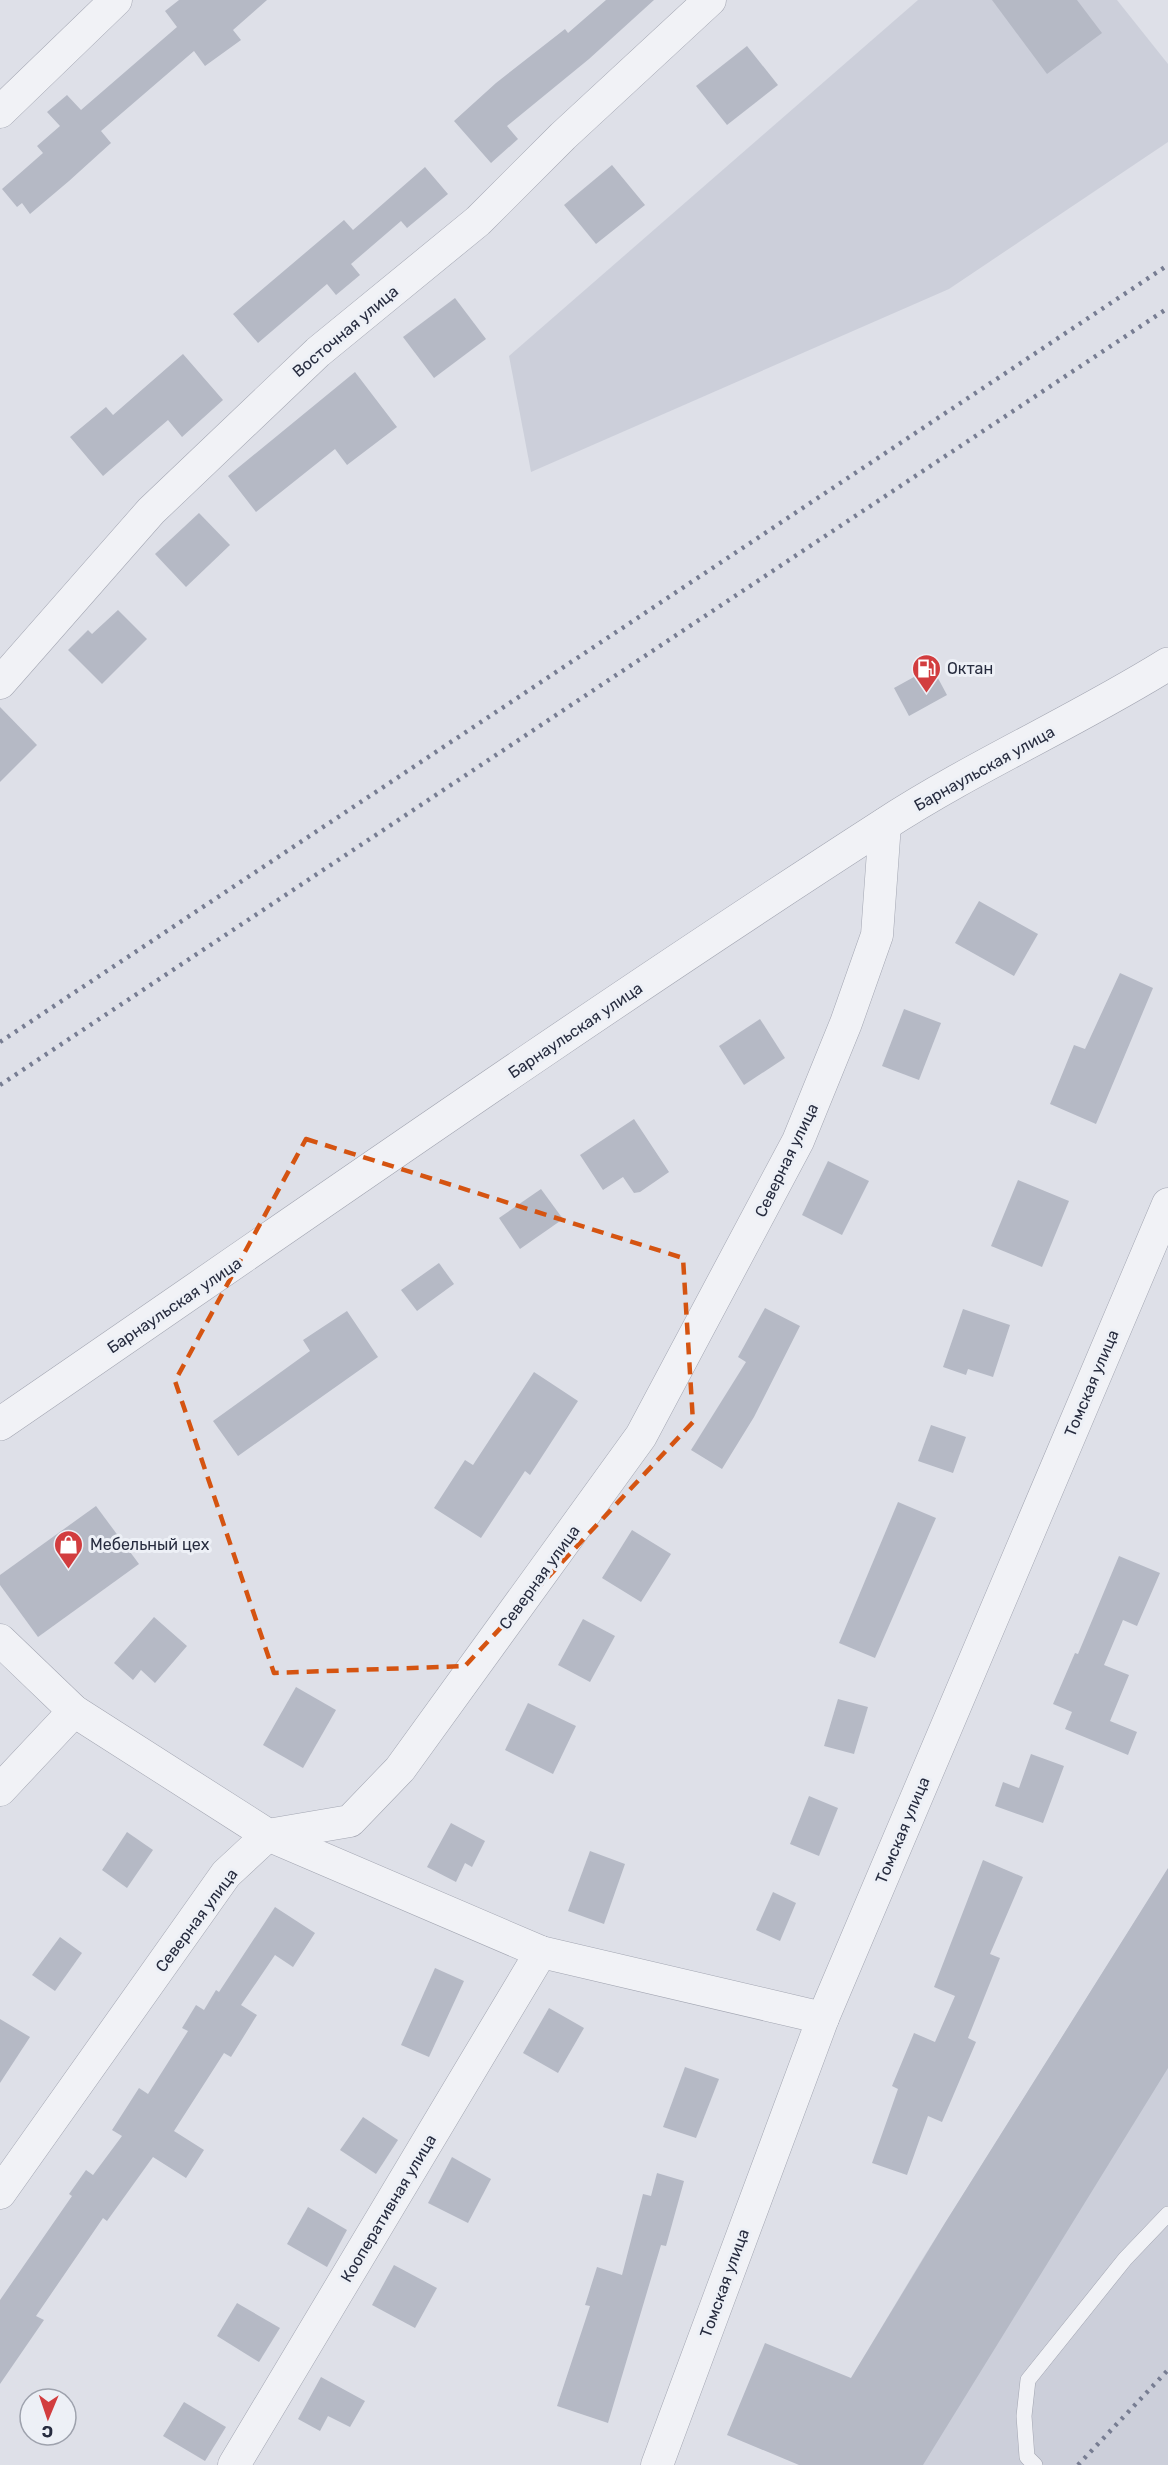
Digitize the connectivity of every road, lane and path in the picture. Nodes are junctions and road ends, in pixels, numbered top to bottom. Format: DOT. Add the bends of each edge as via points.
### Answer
graph roads {
  1 [pos="116,0"];
  2 [pos="710,0"];
  3 [pos="0,112"];
  4 [pos="1168,664"];
  5 [pos="0,683"];
  6 [pos="885,824"];
  7 [pos="1168,1204"];
  8 [pos="0,1424"];
  9 [pos="0,1640"];
  10 [pos="74,1711"];
  11 [pos="0,1790"];
  12 [pos="268,1835"];
  13 [pos="541,1952"];
  14 [pos="823,2018"];
  15 [pos="0,2193"];
  16 [pos="1168,2214"];
  17 [pos="234,2465"];
  18 [pos="657,2465"];
  19 [pos="1035,2465"];
  1 -- 3 [label="street"];
  2 -- 5 [label="street, Восточная улица" via="478,221 318,352 151,511"];
  4 -- 6 [label="street, Барнаульская улица"];
  6 -- 8 [label="street, Барнаульская улица" via="647,981"];
  6 -- 12 [label="street, Северная улица" via="877,935 846,1023 798,1141 641,1436 378,1794 350,1821"];
  7 -- 14 [label="street, Томская улица"];
  9 -- 10 [label="street"];
  10 -- 11 [label="street"];
  10 -- 12 [label="street"];
  12 -- 13 [label="street"];
  12 -- 15 [label="street, Северная улица" via="226,1874"];
  13 -- 14 [label="street"];
  13 -- 17 [label="street, Кооперативная улица"];
  14 -- 18 [label="street, Томская улица"];
  16 -- 19 [label="lane" via="1125,2259 1028,2380 1024,2416 1027,2457"];
}
